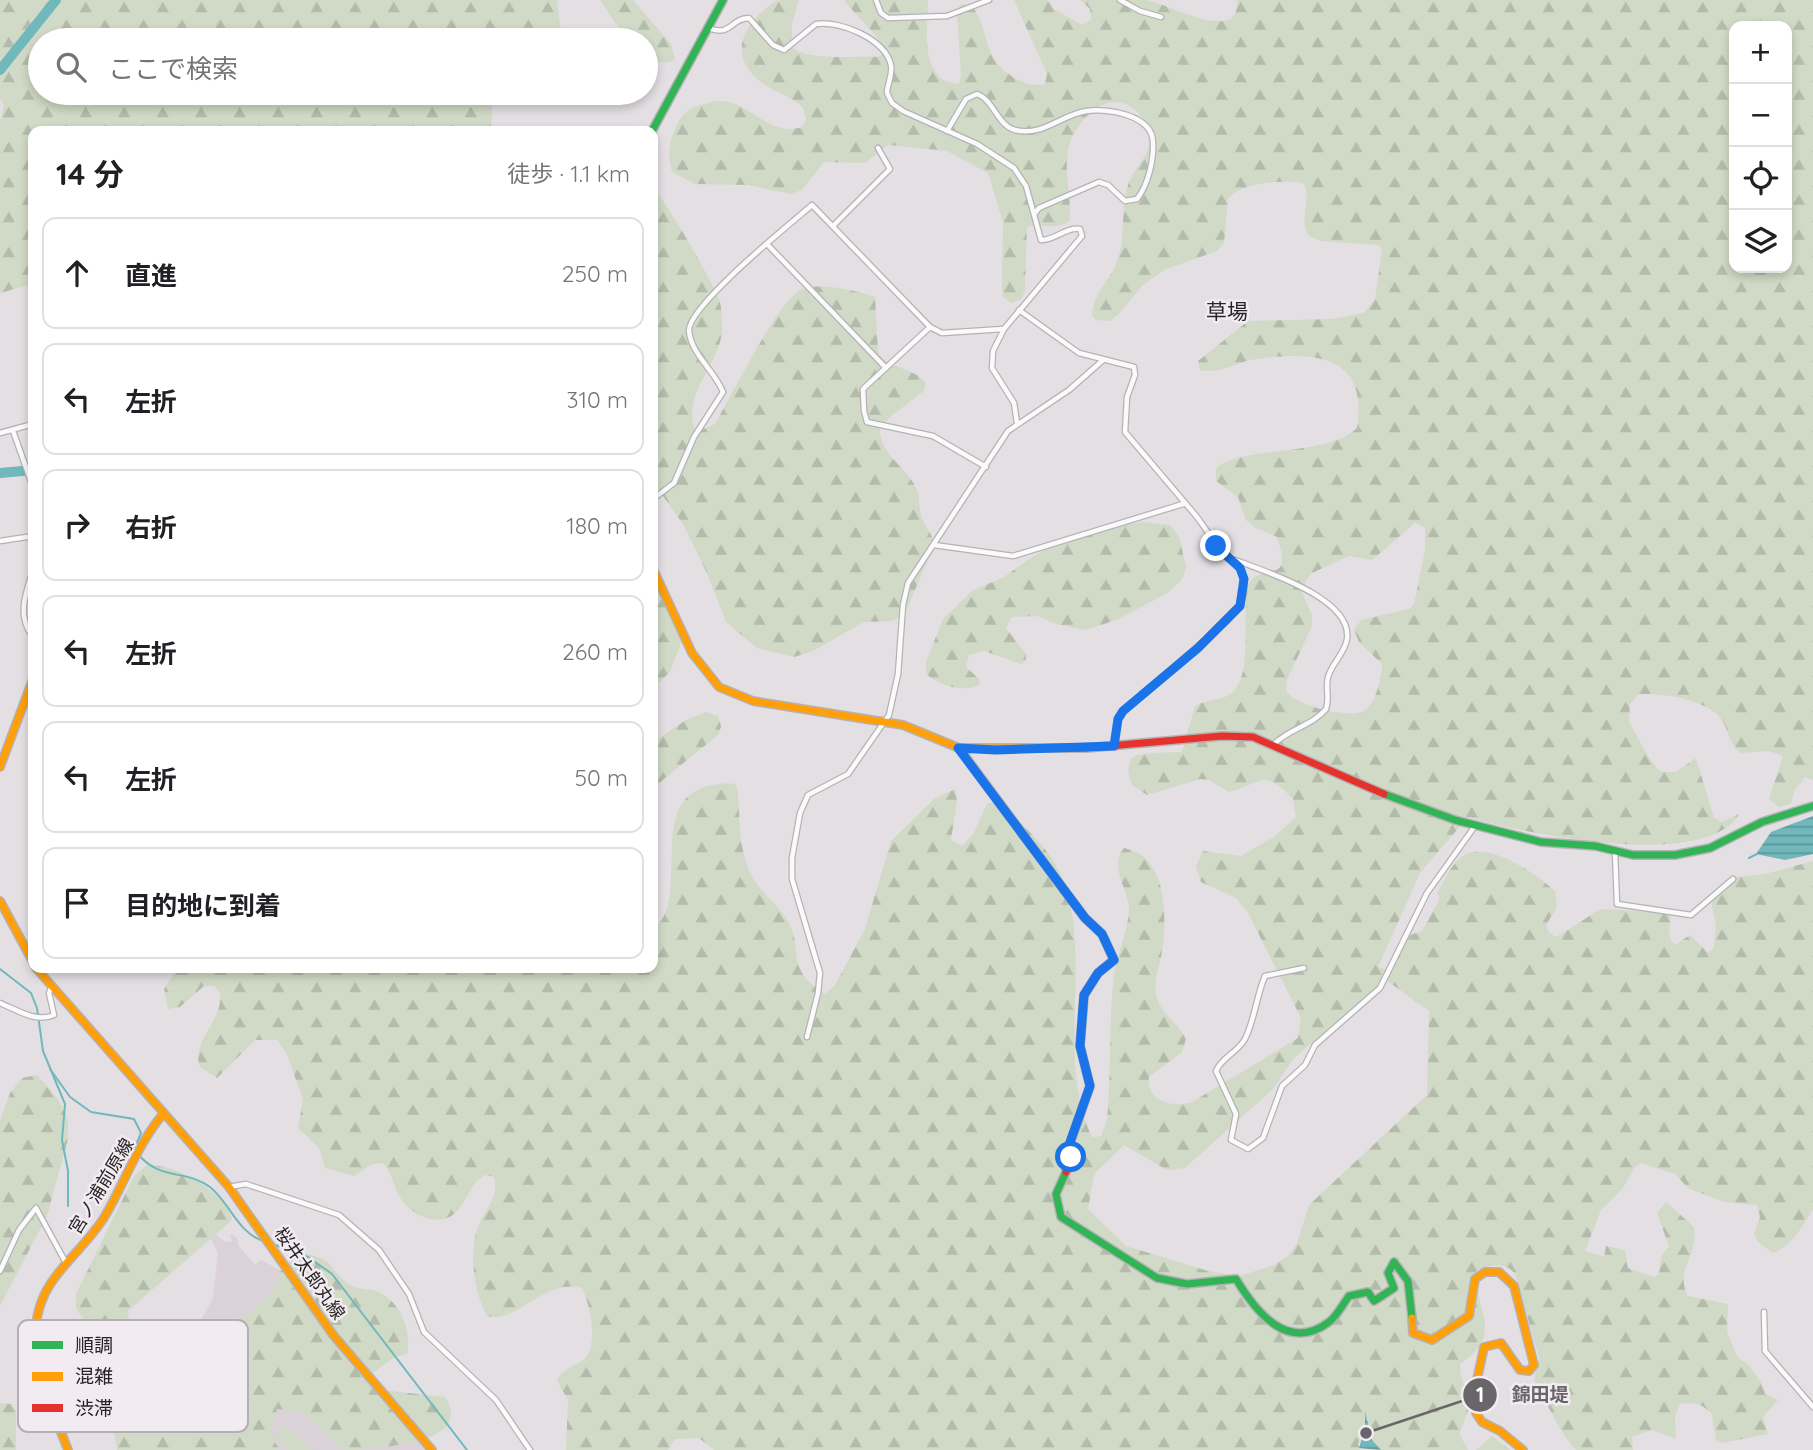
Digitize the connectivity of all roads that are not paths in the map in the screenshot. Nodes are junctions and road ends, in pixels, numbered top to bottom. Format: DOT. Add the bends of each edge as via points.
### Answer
graph roads {
  1 [pos="723,0"];
  2 [pos="876,0"];
  3 [pos="989,0"];
  4 [pos="1120,0"];
  5 [pos="1161,17"];
  6 [pos="708,28"];
  7 [pos="655,126"];
  8 [pos="947,131"];
  9 [pos="878,148"];
  10 [pos="1035,213"];
  11 [pos="833,226"];
  12 [pos="767,244"];
  13 [pos="1019,310"];
  14 [pos="930,327"];
  15 [pos="1004,329"];
  16 [pos="1102,361"];
  17 [pos="886,368"];
  18 [pos="1017,423"];
  19 [pos="28,426"];
  20 [pos="13,431"];
  21 [pos="0,433"];
  22 [pos="986,467"];
  23 [pos="28,470"];
  24 [pos="658,495"];
  25 [pos="1183,504"];
  26 [pos="28,537"];
  27 [pos="0,541"];
  28 [pos="934,545"];
  29 [pos="1224,555"];
  30 [pos="658,580"];
  31 [pos="28,587"];
  32 [pos="28,627"];
  33 [pos="28,692"];
  34 [pos="885,722"];
  35 [pos="1275,744"];
  36 [pos="1114,746"];
  37 [pos="958,748"];
  38 [pos="0,767"];
  39 [pos="1813,806"];
  40 [pos="1475,826"];
  41 [pos="1615,851"];
  42 [pos="1732,879"];
  43 [pos="0,901"];
  44 [pos="28,953"];
  45 [pos="1304,968"];
  46 [pos="40,973"];
  47 [pos="51,988"];
  48 [pos="0,1003"];
  49 [pos="807,1037"];
  50 [pos="163,1114"];
  51 [pos="229,1187"];
  52 [pos="66,1264"];
  53 [pos="0,1271"];
  54 [pos="1764,1312"];
  55 [pos="35,1320"];
  56 [pos="1813,1407"];
  57 [pos="61,1432"];
  58 [pos="68,1450"];
  59 [pos="432,1450"];
  60 [pos="530,1450"];
  61 [pos="1523,1450"];
  1 -- 6 [label="street"];
  2 -- 3 [label="street" via="888,18 947,16"];
  4 -- 5 [label="street"];
  6 -- 7 [label="street"];
  6 -- 8 [label="street" via="719,32 749,18 773,45 784,50 812,25 843,26 876,44 887,56 891,68 887,93 892,103"];
  8 -- 10 [label="street" via="1013,168 1023,178"];
  8 -- 10 [label="street" via="966,99 977,94 1013,130 1040,129 1096,110 1130,117 1150,131 1152,159 1137,199 1125,201 1099,182"];
  9 -- 11 [label="street" via="890,169"];
  10 -- 13 [label="street" via="1041,240 1071,228 1083,233"];
  11 -- 12 [label="street" via="812,205"];
  11 -- 14 [label="street"];
  12 -- 17 [label="street"];
  12 -- 24 [label="street" via="692,317 691,339 723,392 694,437 674,483"];
  13 -- 15 [label="street"];
  13 -- 16 [label="street" via="1079,354"];
  14 -- 15 [label="street" via="942,333"];
  14 -- 17 [label="street"];
  15 -- 18 [label="street" via="993,351 992,368 1014,403"];
  16 -- 18 [label="street" via="1069,390"];
  16 -- 25 [label="street" via="1135,369 1127,397 1125,432"];
  17 -- 22 [label="street" via="863,389 867,422 933,436"];
  18 -- 22 [label="street"];
  19 -- 20 [label="street"];
  20 -- 21 [label="street"];
  20 -- 23 [label="street"];
  22 -- 28 [label="street"];
  25 -- 28 [label="street" via="1020,555"];
  25 -- 29 [label="street"];
  26 -- 27 [label="street"];
  28 -- 34 [label="street" via="908,583 902,605 898,674"];
  29 -- 35 [label="street" via="1319,597 1347,626 1346,644 1328,677 1326,709"];
  29 -- 36 [label="street" via="1240,568 1244,579 1240,606 1123,711"];
  30 -- 34 [label="street" via="692,653 719,687 753,701"];
  31 -- 32 [label="street" via="23,604"];
  33 -- 38 [label="street"];
  34 -- 37 [label="street" via="922,731"];
  34 -- 49 [label="street" via="848,774 808,795 800,813 792,879 820,973"];
  35 -- 36 [label="street" via="1222,736"];
  35 -- 40 [label="street" via="1350,782"];
  36 -- 37 [label="street"];
  37 -- 61 [label="street" via="1085,918 1102,934 1114,960 1098,973 1084,995 1080,1046 1090,1086 1069,1145 1071,1163 1056,1194 1062,1217 1152,1276 1198,1285 1213,1279 1236,1279 1254,1308 1276,1327 1297,1334 1330,1321 1349,1296 1368,1292 1374,1301 1386,1296 1394,1287 1388,1276 1394,1262 1408,1281 1413,1333 1432,1340 1469,1316 1475,1279 1485,1272 1499,1272 1514,1286 1534,1365 1529,1371 1520,1370 1502,1343 1484,1348 1475,1389 1476,1413"];
  39 -- 41 [label="street" via="1762,822 1725,844 1687,853"];
  40 -- 41 [label="street" via="1541,842"];
  40 -- 45 [label="street" via="1427,893 1380,988 1315,1045 1305,1065 1282,1086 1263,1138 1248,1149 1231,1140 1236,1114 1216,1071 1219,1062 1243,1042 1265,976"];
  41 -- 42 [label="street" via="1617,904 1690,915"];
  43 -- 44 [label="street"];
  46 -- 47 [label="street"];
  47 -- 48 [label="street" via="54,1015 32,1017"];
  47 -- 50 [label="street"];
  50 -- 51 [label="street, 桜井太郎丸線"];
  50 -- 52 [label="street, 宮ノ浦前原線" via="90,1240"];
  51 -- 59 [label="street, 桜井太郎丸線" via="346,1352"];
  51 -- 60 [label="street" via="246,1184 339,1215 350,1223 392,1267 424,1332 496,1400"];
  52 -- 53 [label="street" via="36,1208"];
  52 -- 55 [label="street, 宮ノ浦前原線" via="49,1285"];
  54 -- 56 [label="street" via="1765,1351"];
  57 -- 58 [label="street, 宮ノ浦前原線"];
}
